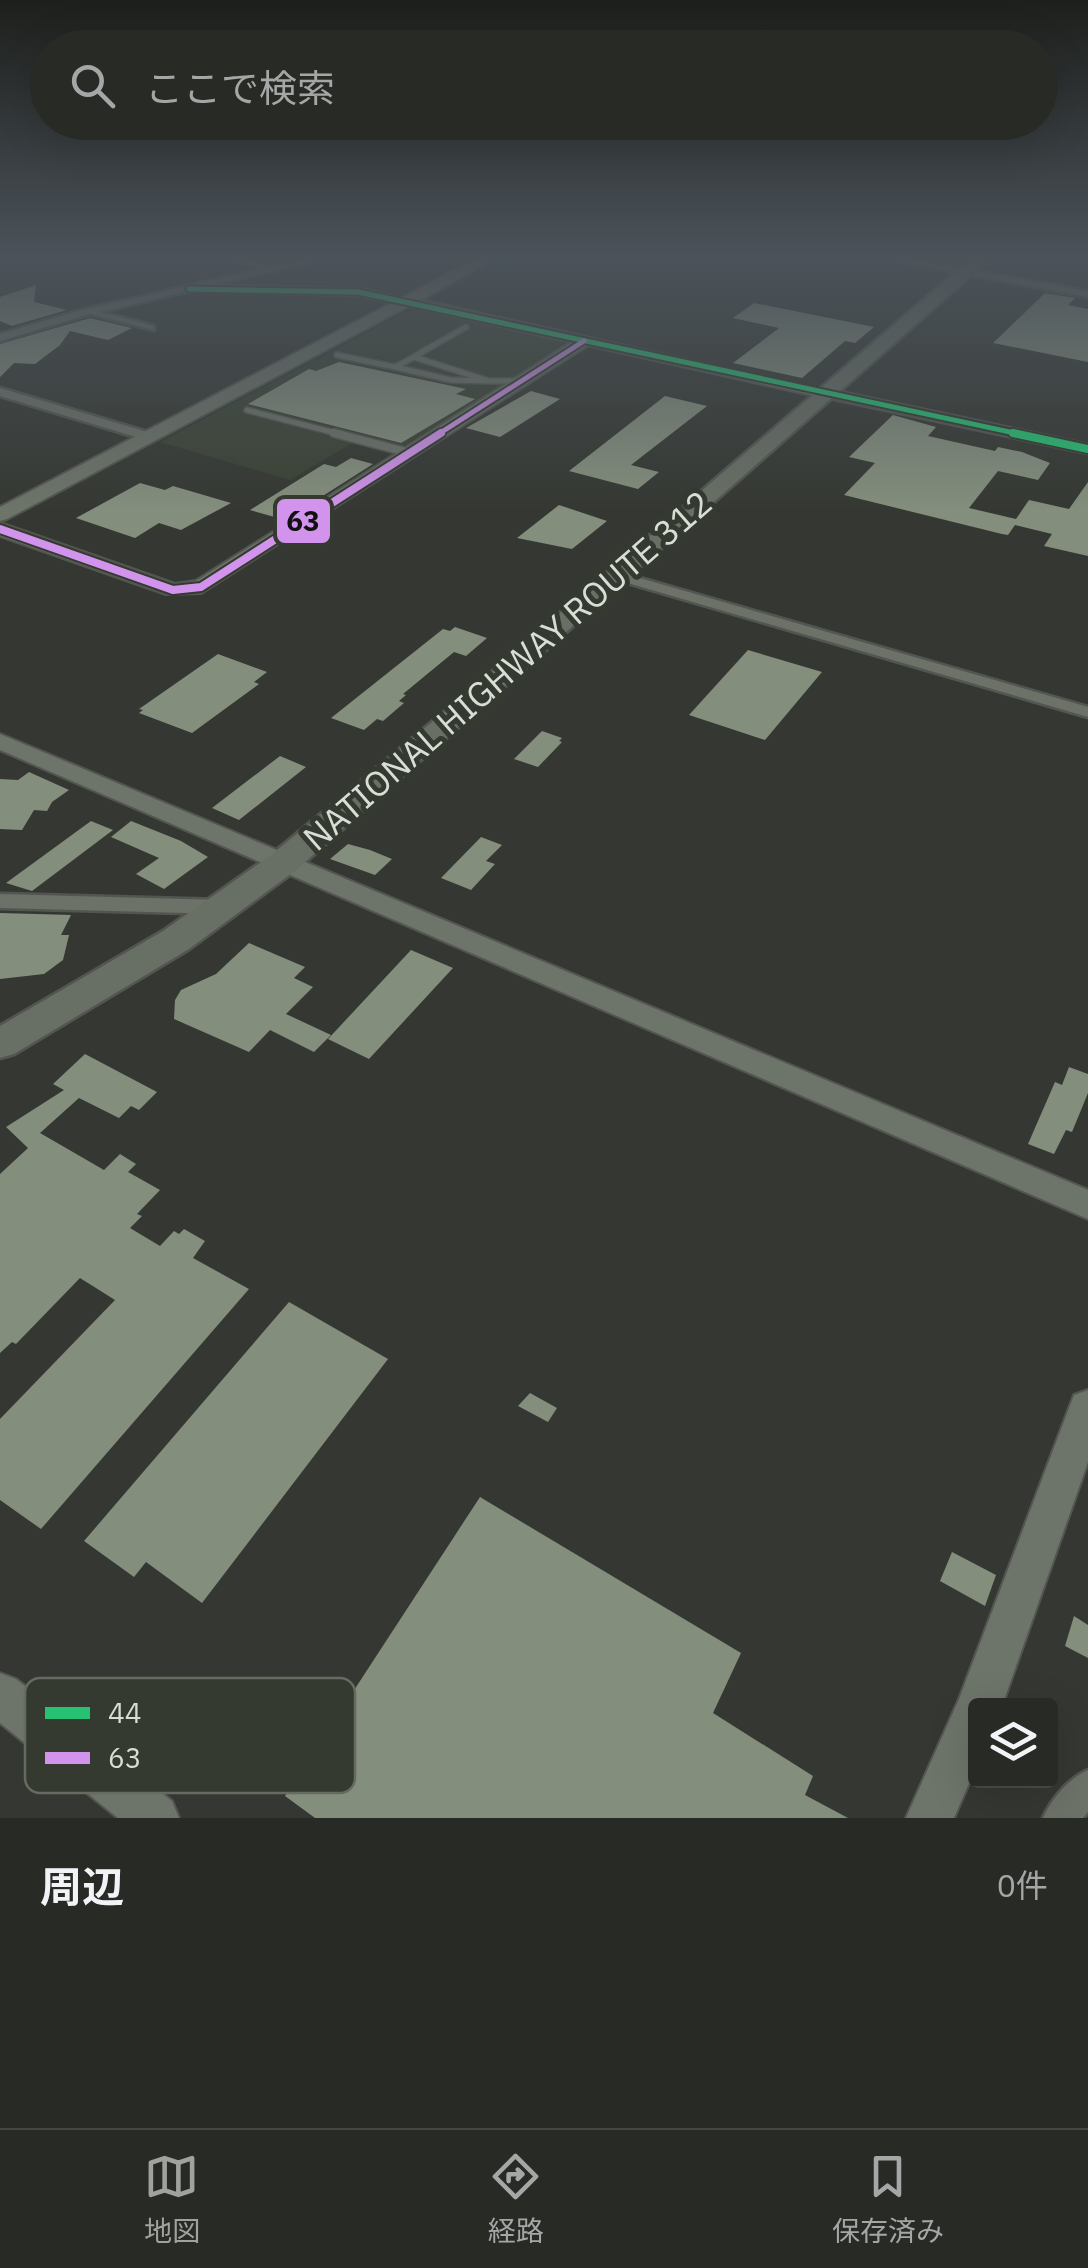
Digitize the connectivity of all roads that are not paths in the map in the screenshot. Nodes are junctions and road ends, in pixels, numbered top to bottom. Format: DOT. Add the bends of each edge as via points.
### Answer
graph roads {
  1 [pos="336,341"];
  2 [pos="442,341"];
  3 [pos="584,341"];
  4 [pos="887,341"];
  5 [pos="338,355"];
  6 [pos="414,357"];
  7 [pos="395,367"];
  8 [pos="490,381"];
  9 [pos="522,382"];
  10 [pos="0,392"];
  11 [pos="825,394"];
  12 [pos="247,410"];
  13 [pos="150,437"];
  14 [pos="1088,449"];
  15 [pos="410,453"];
  16 [pos="0,515"];
  17 [pos="0,529"];
  18 [pos="619,576"];
  19 [pos="1088,712"];
  20 [pos="0,741"];
  21 [pos="283,863"];
  22 [pos="0,901"];
  23 [pos="225,907"];
  24 [pos="0,1044"];
  25 [pos="1088,1205"];
  26 [pos="1088,1408"];
  27 [pos="0,1696"];
  28 [pos="982,1698"];
  29 [pos="25,1716"];
  30 [pos="968,1731"];
  31 [pos="1088,1787"];
  32 [pos="123,1793"];
  33 [pos="155,1818"];
  34 [pos="930,1818"];
  35 [pos="1060,1818"];
  1 -- 13 [label="street"];
  2 -- 6 [label="lane"];
  3 -- 9 [label="street"];
  3 -- 11 [label="street"];
  4 -- 11 [label="highway, NATIONAL HIGHWAY ROUTE 312"];
  5 -- 7 [label="lane"];
  6 -- 7 [label="lane"];
  6 -- 8 [label="lane"];
  7 -- 8 [label="lane"];
  8 -- 9 [label="lane"];
  9 -- 15 [label="street"];
  10 -- 13 [label="street"];
  11 -- 14 [label="street"];
  11 -- 18 [label="highway, NATIONAL HIGHWAY ROUTE 312"];
  12 -- 15 [label="lane"];
  13 -- 16 [label="street"];
  15 -- 17 [label="street" via="201,587 173,590"];
  18 -- 19 [label="street"];
  18 -- 21 [label="highway, NATIONAL HIGHWAY ROUTE 312"];
  20 -- 21 [label="street"];
  21 -- 23 [label="highway, NATIONAL HIGHWAY ROUTE 312"];
  21 -- 25 [label="street"];
  22 -- 23 [label="street"];
  23 -- 24 [label="highway, NATIONAL HIGHWAY ROUTE 312"];
  26 -- 28 [label="street"];
  27 -- 29 [label="street"];
  30 -- 34 [label="street"];
  31 -- 35 [label="street"];
  32 -- 33 [label="street"];
}
